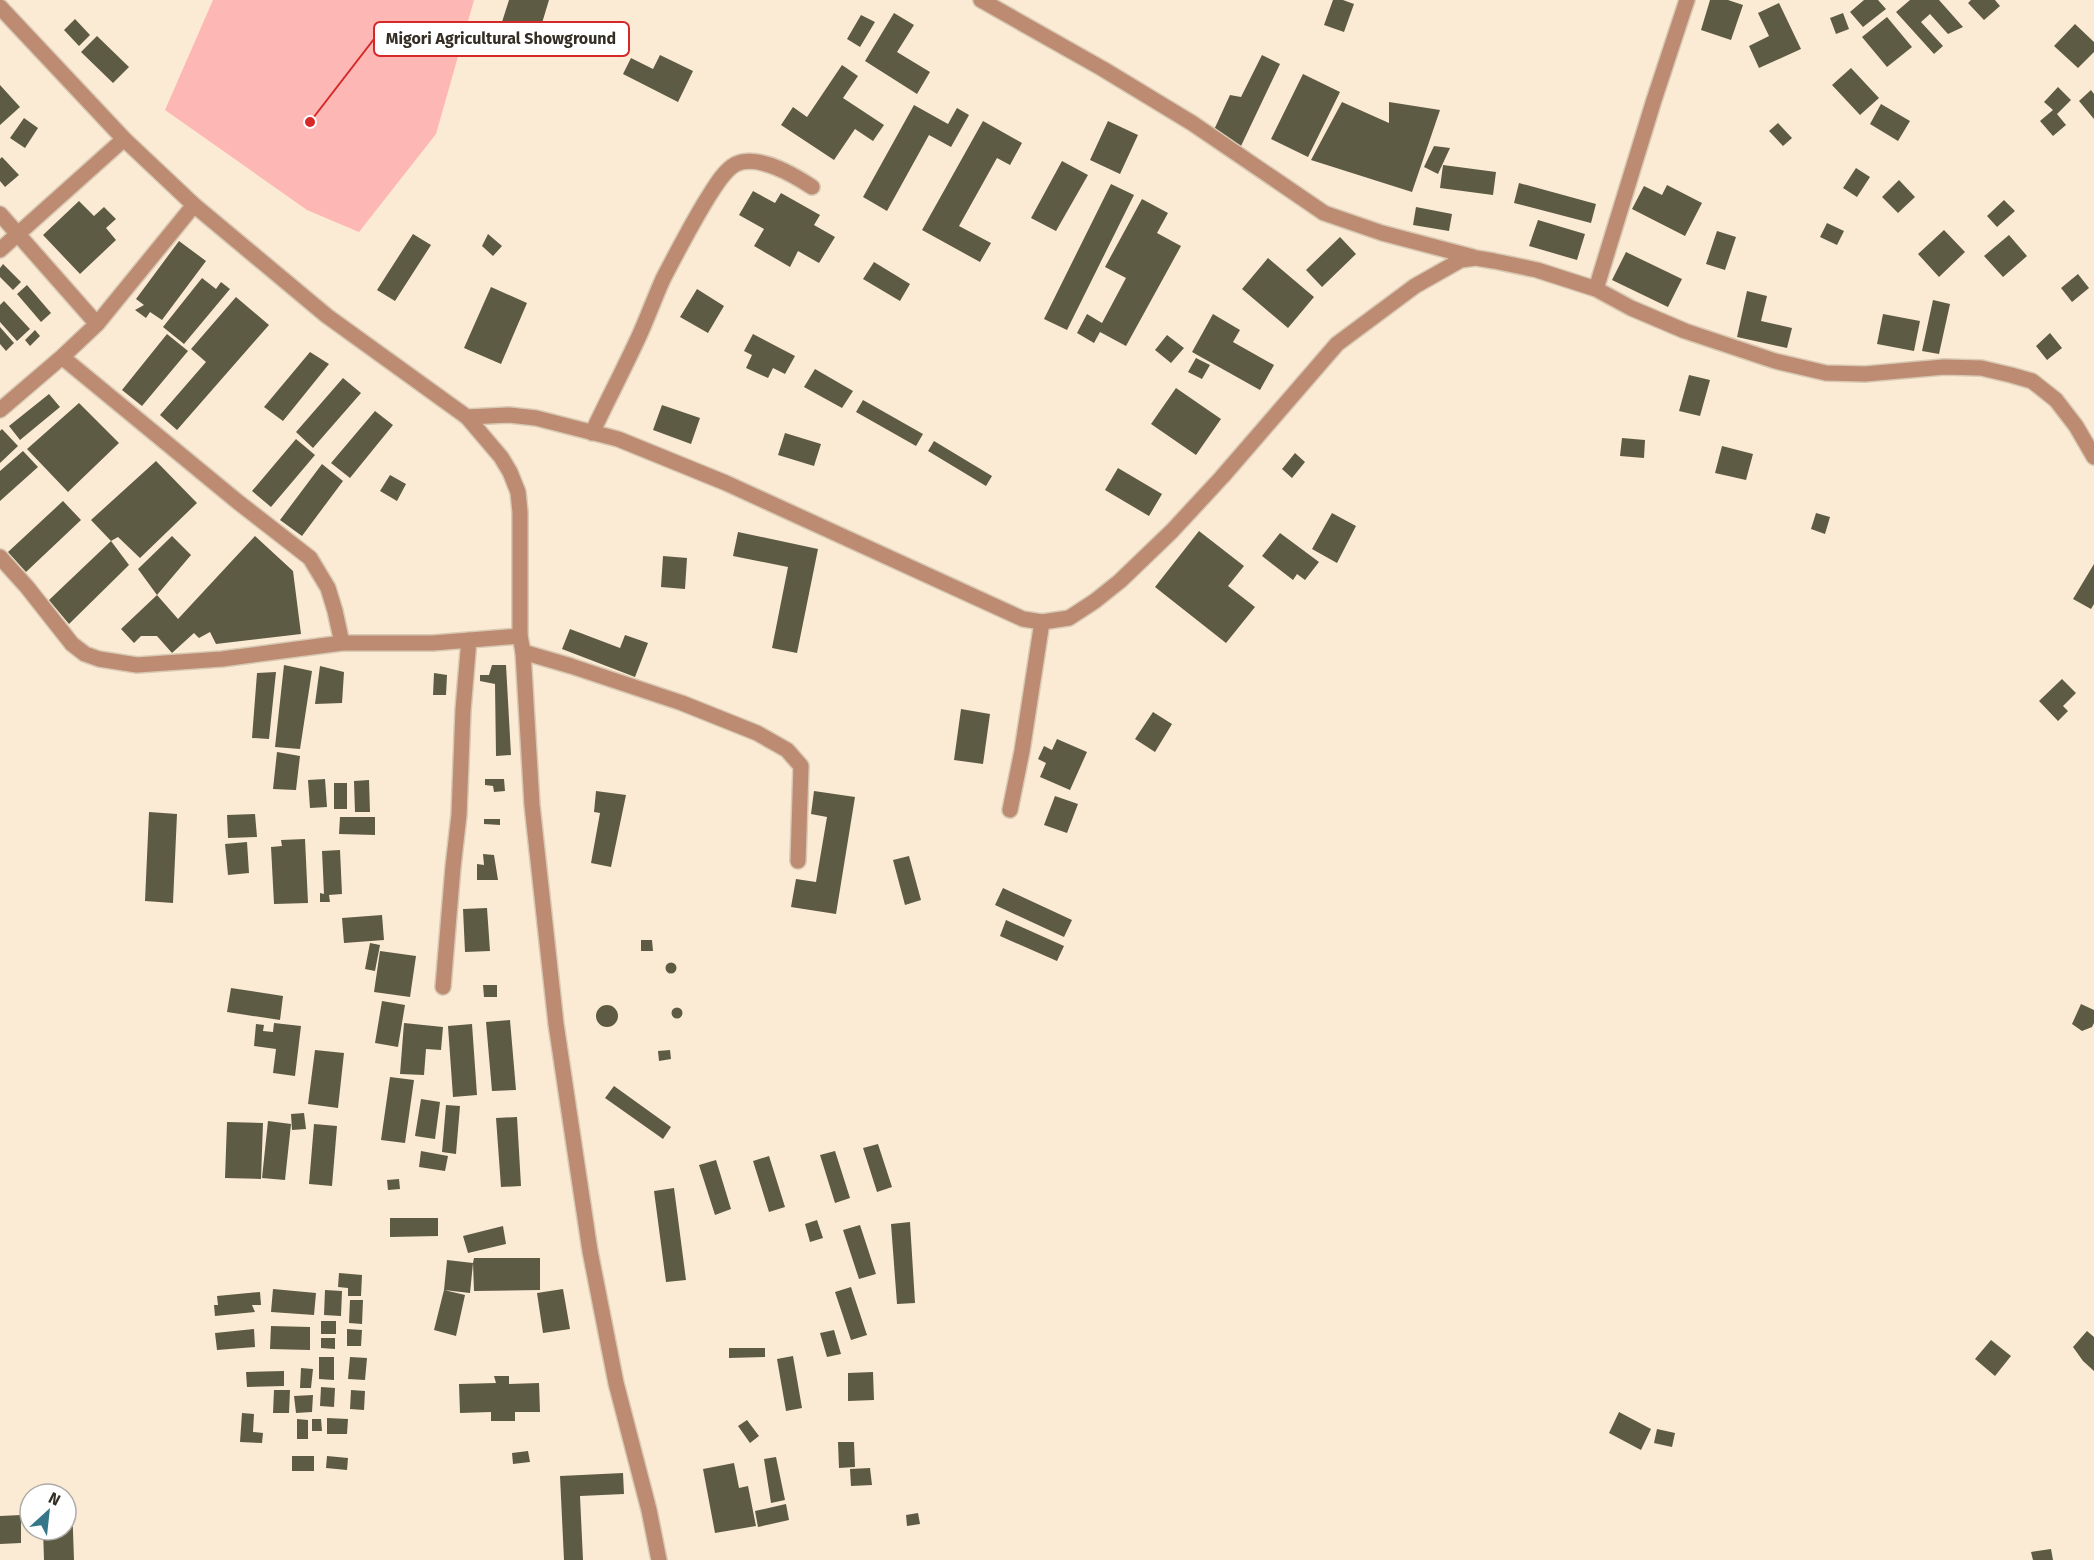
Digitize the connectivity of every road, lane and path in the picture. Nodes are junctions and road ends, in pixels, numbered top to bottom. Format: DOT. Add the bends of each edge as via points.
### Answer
graph roads {
  1 [pos="981,0"];
  2 [pos="1687,0"];
  3 [pos="0,7"];
  4 [pos="124,139"];
  5 [pos="812,187"];
  6 [pos="194,205"];
  7 [pos="0,214"];
  8 [pos="18,233"];
  9 [pos="0,250"];
  10 [pos="1476,258"];
  11 [pos="1596,289"];
  12 [pos="97,324"];
  13 [pos="62,357"];
  14 [pos="0,410"];
  15 [pos="467,417"];
  16 [pos="592,432"];
  17 [pos="2094,457"];
  18 [pos="0,557"];
  19 [pos="1042,622"];
  20 [pos="520,636"];
  21 [pos="469,640"];
  22 [pos="342,643"];
  23 [pos="523,652"];
  24 [pos="1010,810"];
  25 [pos="798,861"];
  26 [pos="443,987"];
  27 [pos="659,1560"];
  1 -- 10 [label="street" via="1192,123 1324,213"];
  2 -- 11 [label="street"];
  3 -- 4 [label="street"];
  4 -- 6 [label="street"];
  4 -- 8 [label="street"];
  5 -- 16 [label="street" via="755,161 734,165 724,176 690,227 662,281"];
  6 -- 12 [label="street"];
  6 -- 15 [label="street" via="327,316"];
  7 -- 8 [label="street"];
  8 -- 9 [label="street"];
  8 -- 12 [label="street"];
  10 -- 11 [label="street" via="1537,270"];
  10 -- 19 [label="street" via="1461,260 1415,286 1337,344 1222,477 1120,581 1069,618"];
  11 -- 17 [label="street" via="1685,331 1775,361 1826,372 1865,374 1944,367 1991,370 2032,381 2056,400"];
  12 -- 13 [label="street"];
  13 -- 14 [label="street"];
  13 -- 22 [label="street" via="310,558 328,588"];
  15 -- 16 [label="street" via="536,418"];
  15 -- 20 [label="street" via="501,457 518,492"];
  16 -- 19 [label="street" via="726,483 1023,619"];
  18 -- 22 [label="street" via="72,644 99,659 137,665"];
  19 -- 24 [label="street"];
  20 -- 21 [label="street"];
  20 -- 23 [label="street"];
  21 -- 22 [label="street"];
  21 -- 26 [label="street" via="459,815"];
  23 -- 25 [label="street" via="682,703 757,733 787,750 801,766"];
  23 -- 27 [label="street" via="532,805 555,1024 590,1251 616,1383"];
}
